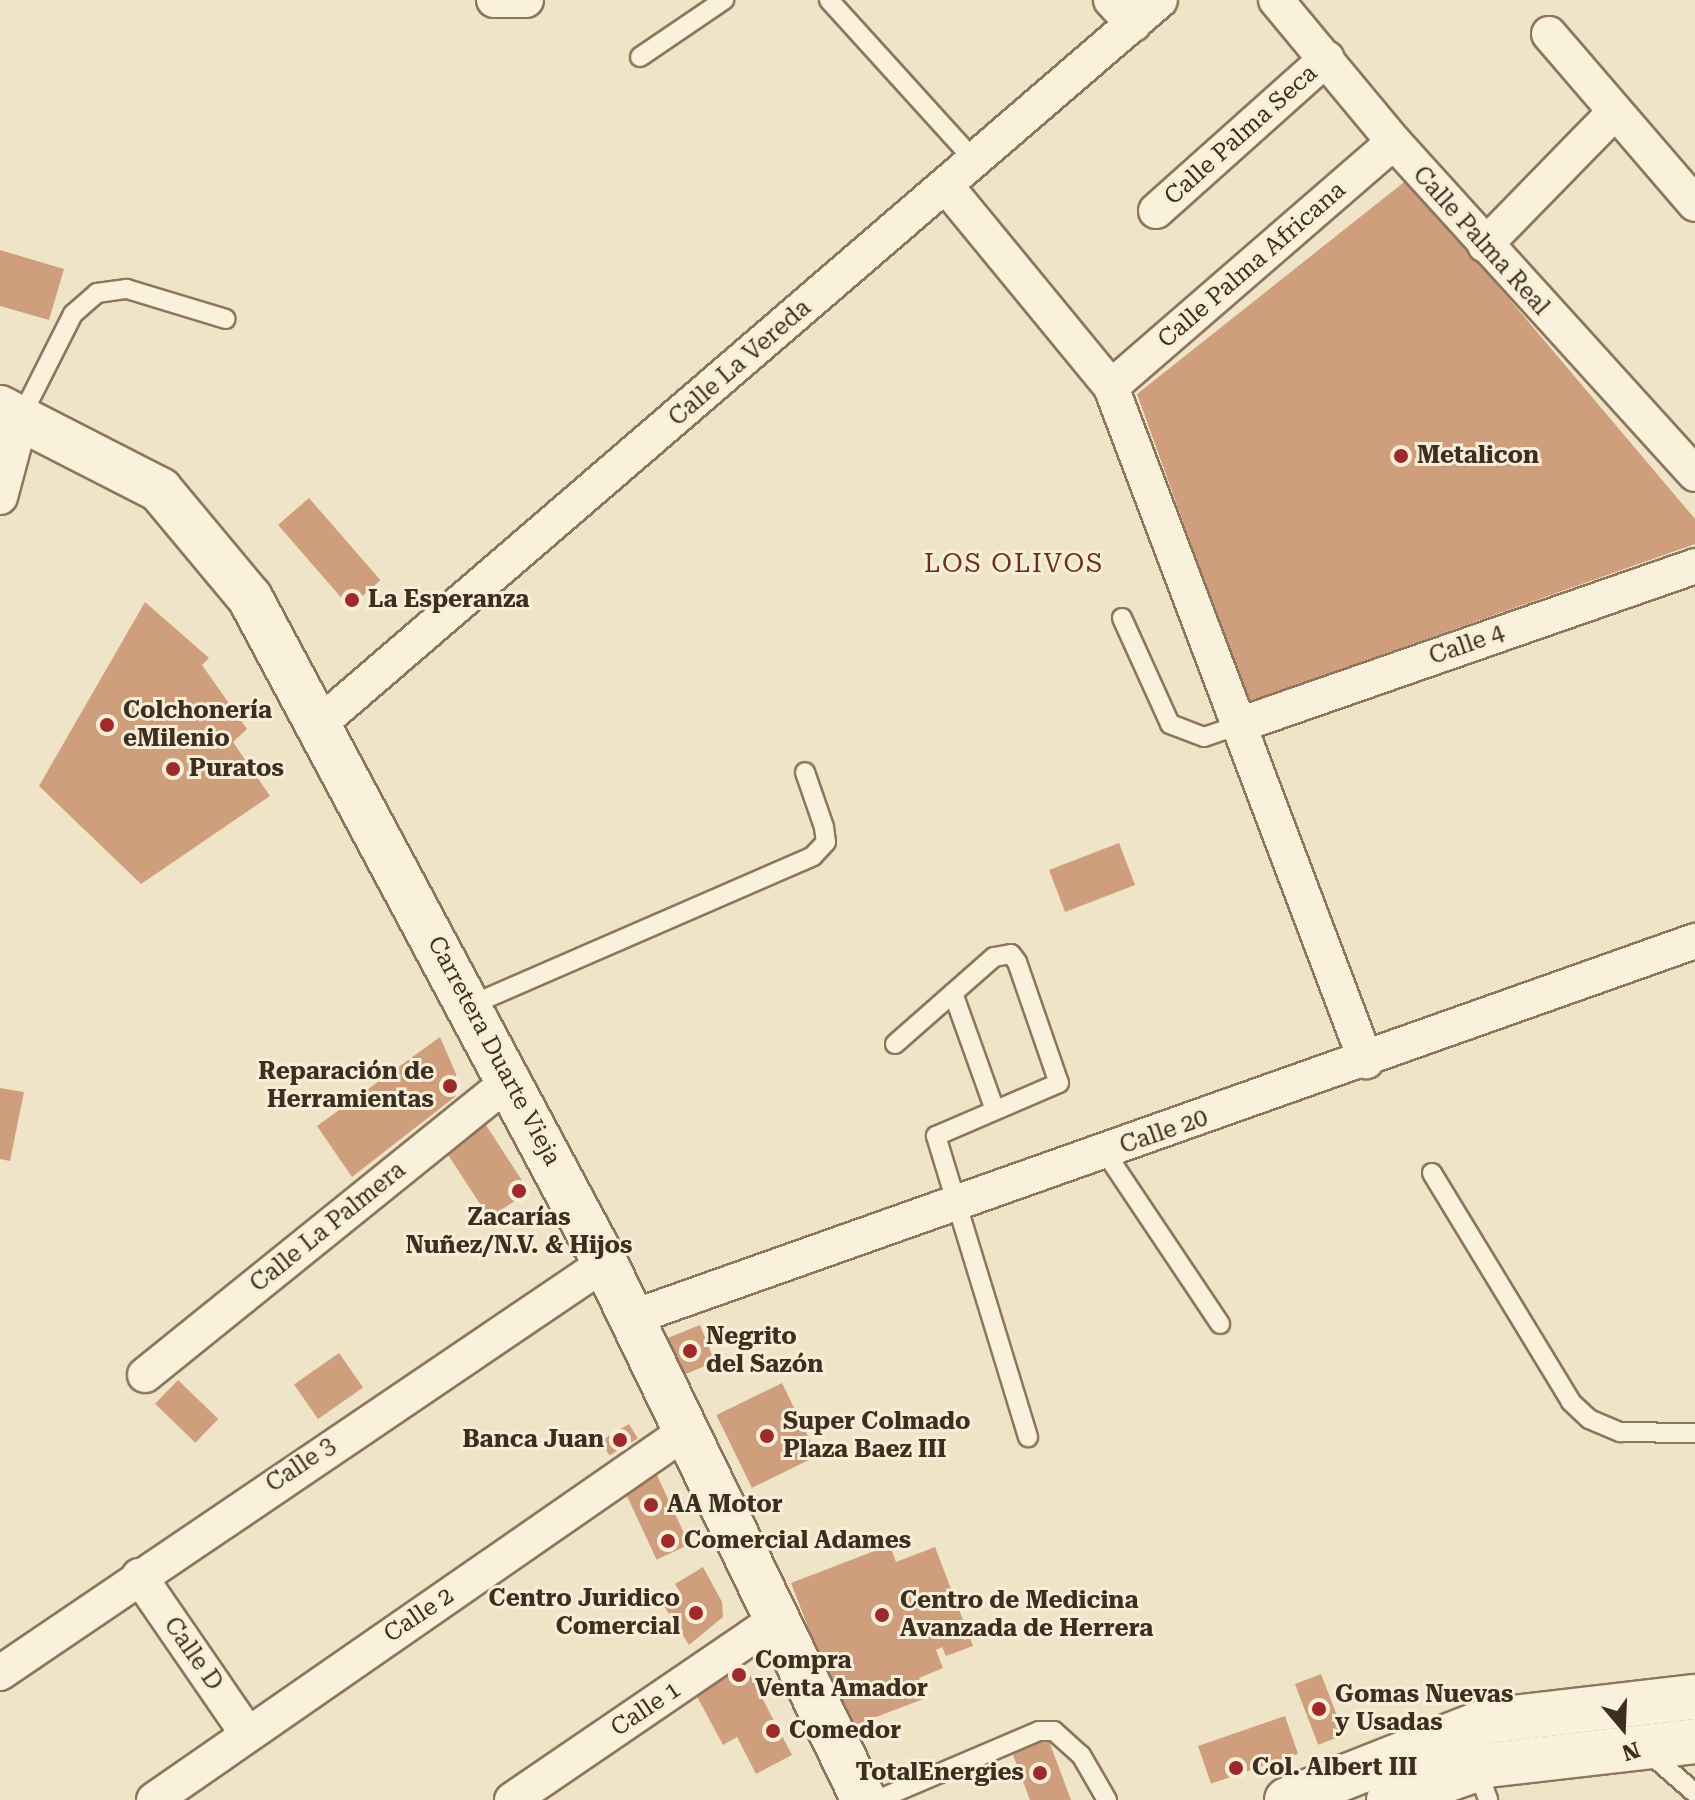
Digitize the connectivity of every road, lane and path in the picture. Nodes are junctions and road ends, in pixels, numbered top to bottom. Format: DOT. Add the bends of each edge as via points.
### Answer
graph roads {
  1 [pos="724,0"];
  2 [pos="829,0"];
  3 [pos="1160,0"];
  4 [pos="1276,0"];
  5 [pos="1122,12"];
  6 [pos="1549,34"];
  7 [pos="640,57"];
  8 [pos="1327,58"];
  9 [pos="1615,112"];
  10 [pos="1394,142"];
  11 [pos="975,161"];
  12 [pos="946,186"];
  13 [pos="1695,204"];
  14 [pos="1156,211"];
  15 [pos="1485,245"];
  16 [pos="226,319"];
  17 [pos="1111,387"];
  18 [pos="11,411"];
  19 [pos="1695,474"];
  20 [pos="0,497"];
  21 [pos="1695,566"];
  22 [pos="1122,618"];
  23 [pos="318,725"];
  24 [pos="1239,725"];
  25 [pos="805,772"];
  26 [pos="1695,941"];
  27 [pos="953,993"];
  28 [pos="471,1005"];
  29 [pos="895,1044"];
  30 [pos="1366,1061"];
  31 [pos="511,1080"];
  32 [pos="995,1110"];
  33 [pos="1105,1152"];
  34 [pos="1432,1173"];
  35 [pos="955,1205"];
  36 [pos="605,1263"];
  37 [pos="631,1318"];
  38 [pos="1220,1324"];
  39 [pos="145,1375"];
  40 [pos="685,1432"];
  41 [pos="1695,1433"];
  42 [pos="1028,1437"];
  43 [pos="139,1576"];
  44 [pos="779,1618"];
  45 [pos="0,1673"];
  46 [pos="1695,1697"];
  47 [pos="247,1733"];
  48 [pos="1695,1741"];
  49 [pos="1640,1745"];
  50 [pos="1482,1784"];
  51 [pos="1695,1793"];
  52 [pos="154,1800"];
  53 [pos="512,1800"];
  54 [pos="864,1800"];
  55 [pos="877,1800"];
  56 [pos="1107,1800"];
  57 [pos="1287,1800"];
  58 [pos="1389,1800"];
  1 -- 7 [label="lane"];
  2 -- 11 [label="lane"];
  3 -- 5 [label="street, Calle La Vereda"];
  4 -- 8 [label="street, Calle Palma Real"];
  5 -- 11 [label="street, Calle La Vereda"];
  6 -- 9 [label="street"];
  8 -- 10 [label="street, Calle Palma Real"];
  8 -- 14 [label="street, Calle Palma Seca"];
  9 -- 13 [label="street"];
  9 -- 15 [label="street"];
  10 -- 15 [label="street, Calle Palma Real"];
  10 -- 17 [label="street, Calle Palma Africana"];
  11 -- 12 [label="street, Calle La Vereda"];
  12 -- 17 [label="street"];
  12 -- 23 [label="street, Calle La Vereda"];
  15 -- 19 [label="street, Calle Palma Real"];
  16 -- 18 [label="lane" via="127,289 97,293 73,314"];
  17 -- 24 [label="street"];
  18 -- 20 [label="street"];
  18 -- 23 [label="main road, Carretera Duarte Vieja" via="160,490 250,598"];
  21 -- 24 [label="street, Calle 4"];
  22 -- 24 [label="lane" via="1170,724 1204,737"];
  23 -- 28 [label="main road, Carretera Duarte Vieja"];
  24 -- 30 [label="street"];
  25 -- 28 [label="lane" via="826,842 813,856"];
  26 -- 30 [label="street, Calle 20"];
  27 -- 29 [label="lane"];
  27 -- 32 [label="lane"];
  27 -- 32 [label="lane" via="994,957 1011,954 1059,1073 1053,1089"];
  28 -- 31 [label="main road, Carretera Duarte Vieja"];
  30 -- 33 [label="street, Calle 20"];
  31 -- 36 [label="main road, Carretera Duarte Vieja"];
  31 -- 39 [label="street, Calle La Palmera"];
  32 -- 35 [label="lane" via="936,1136"];
  33 -- 35 [label="street, Calle 20"];
  33 -- 38 [label="lane"];
  34 -- 41 [label="lane" via="1571,1402 1589,1419 1620,1432"];
  35 -- 37 [label="street, Calle 20"];
  35 -- 42 [label="lane"];
  36 -- 37 [label="main road, Carretera Duarte Vieja"];
  36 -- 43 [label="street, Calle 3"];
  37 -- 40 [label="main road, Carretera Duarte Vieja"];
  40 -- 44 [label="main road, Carretera Duarte Vieja"];
  40 -- 47 [label="street, Calle 2"];
  43 -- 45 [label="street, Calle 3"];
  43 -- 47 [label="street, Calle D"];
  44 -- 53 [label="street, Calle 1"];
  44 -- 54 [label="main road, Carretera Duarte Vieja"];
  46 -- 57 [label="main road" via="1487,1721"];
  47 -- 52 [label="street, Calle 2"];
  48 -- 49 [label="main road"];
  49 -- 50 [label="main road"];
  49 -- 51 [label="lane"];
  50 -- 58 [label="main road"];
  55 -- 56 [label="lane" via="1039,1731 1054,1731 1081,1755"];
}
